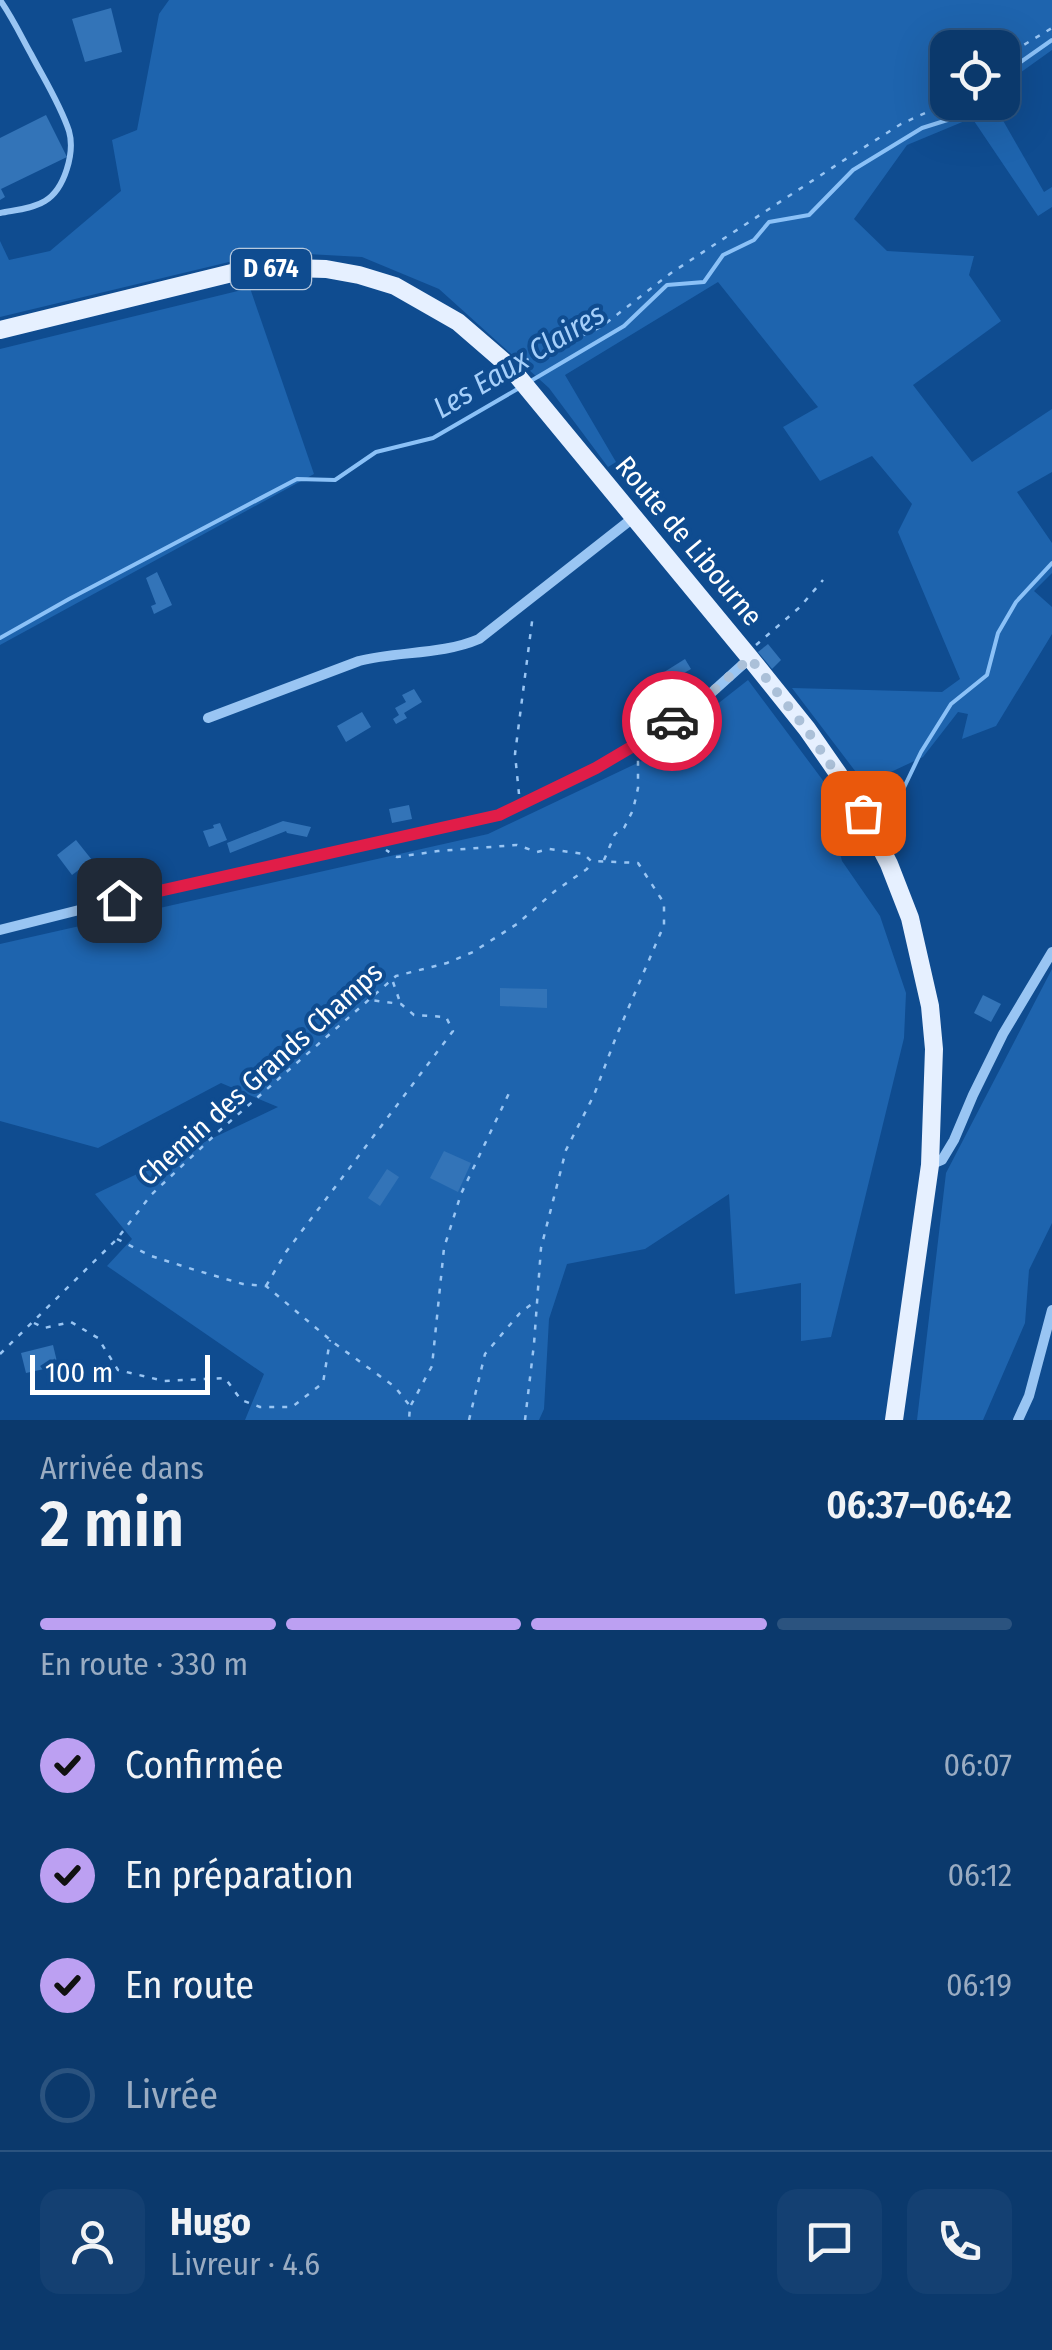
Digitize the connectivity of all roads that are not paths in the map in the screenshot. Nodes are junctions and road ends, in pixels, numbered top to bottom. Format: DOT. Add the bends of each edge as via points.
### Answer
graph roads {
  1 [pos="0,0"];
  2 [pos="0,213"];
  3 [pos="0,330"];
  4 [pos="634,518"];
  5 [pos="748,656"];
  6 [pos="208,718"];
  7 [pos="0,930"];
  8 [pos="1052,952"];
  9 [pos="930,1165"];
  10 [pos="1052,1310"];
  11 [pos="895,1420"];
  12 [pos="1018,1420"];
  1 -- 2 [label="lane" via="50,88 72,153 45,202"];
  3 -- 4 [label="main road, Route de Libourne / D 674" via="236,272 292,268 360,275 395,286 458,322 513,371"];
  4 -- 5 [label="main road, Route de Libourne / D 674"];
  4 -- 6 [label="street" via="479,639 359,661"];
  5 -- 7 [label="street" via="710,694 636,745 486,818"];
  5 -- 9 [label="main road, Route de Libourne / D 674" via="863,813 910,918 934,1049"];
  8 -- 9 [label="street" via="1003,1034 954,1140 942,1160"];
  9 -- 11 [label="main road, Route de Libourne / D 674"];
  10 -- 12 [label="street"];
}
